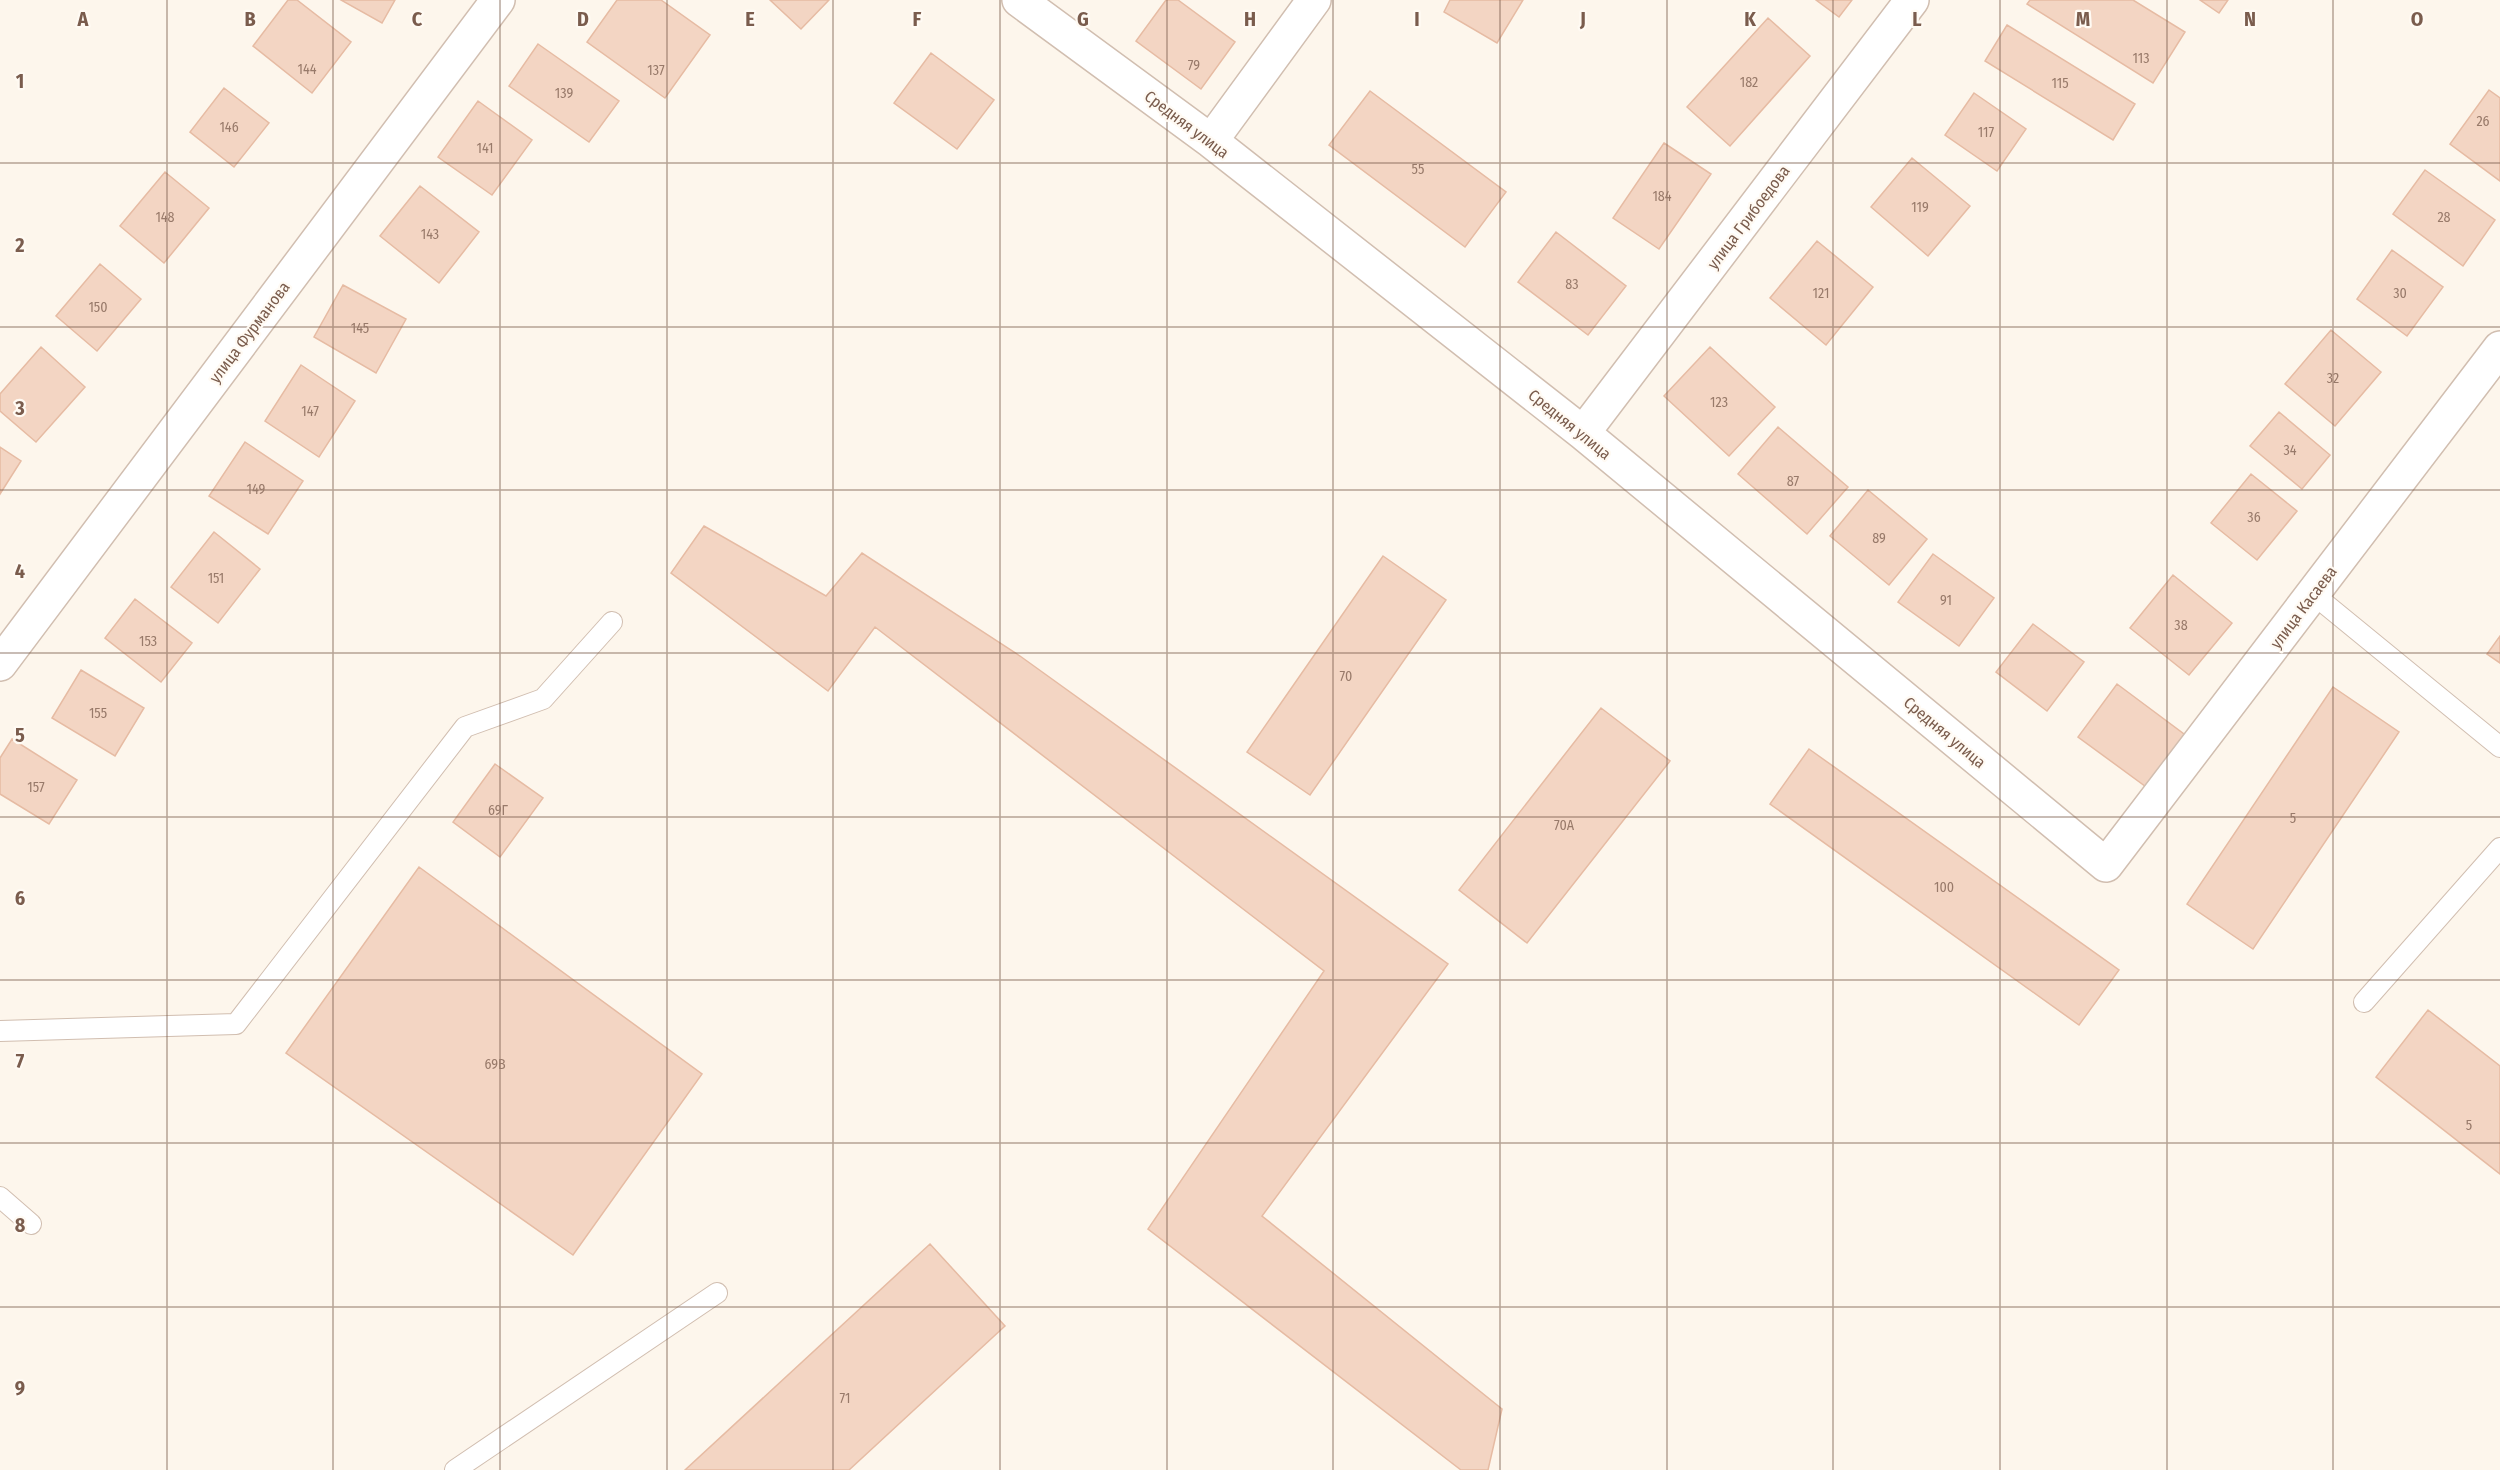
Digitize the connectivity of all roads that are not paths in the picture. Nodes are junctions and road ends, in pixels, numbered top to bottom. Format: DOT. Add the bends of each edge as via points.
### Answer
graph roads {
  1 [pos="498,0"];
  2 [pos="1019,0"];
  3 [pos="1314,0"];
  4 [pos="1912,0"];
  5 [pos="1211,141"];
  6 [pos="2500,348"];
  7 [pos="1583,433"];
  8 [pos="2313,594"];
  9 [pos="612,622"];
  10 [pos="0,664"];
  11 [pos="2500,747"];
  12 [pos="2500,848"];
  13 [pos="2106,865"];
  14 [pos="2364,1002"];
  15 [pos="0,1031"];
  16 [pos="0,1197"];
  17 [pos="31,1224"];
  18 [pos="717,1293"];
  19 [pos="456,1470"];
  1 -- 10 [label="street, улица Фурманова"];
  2 -- 5 [label="street, Средняя улица"];
  3 -- 5 [label="street"];
  4 -- 7 [label="street, улица Грибоедова"];
  5 -- 7 [label="street, Средняя улица"];
  6 -- 8 [label="street, улица Касаева"];
  7 -- 13 [label="street, Средняя улица"];
  8 -- 11 [label="lane"];
  8 -- 13 [label="street, улица Касаева"];
  9 -- 15 [label="lane" via="543,699 465,726 236,1024"];
  12 -- 14 [label="lane"];
  16 -- 17 [label="lane"];
  18 -- 19 [label="lane"];
}
